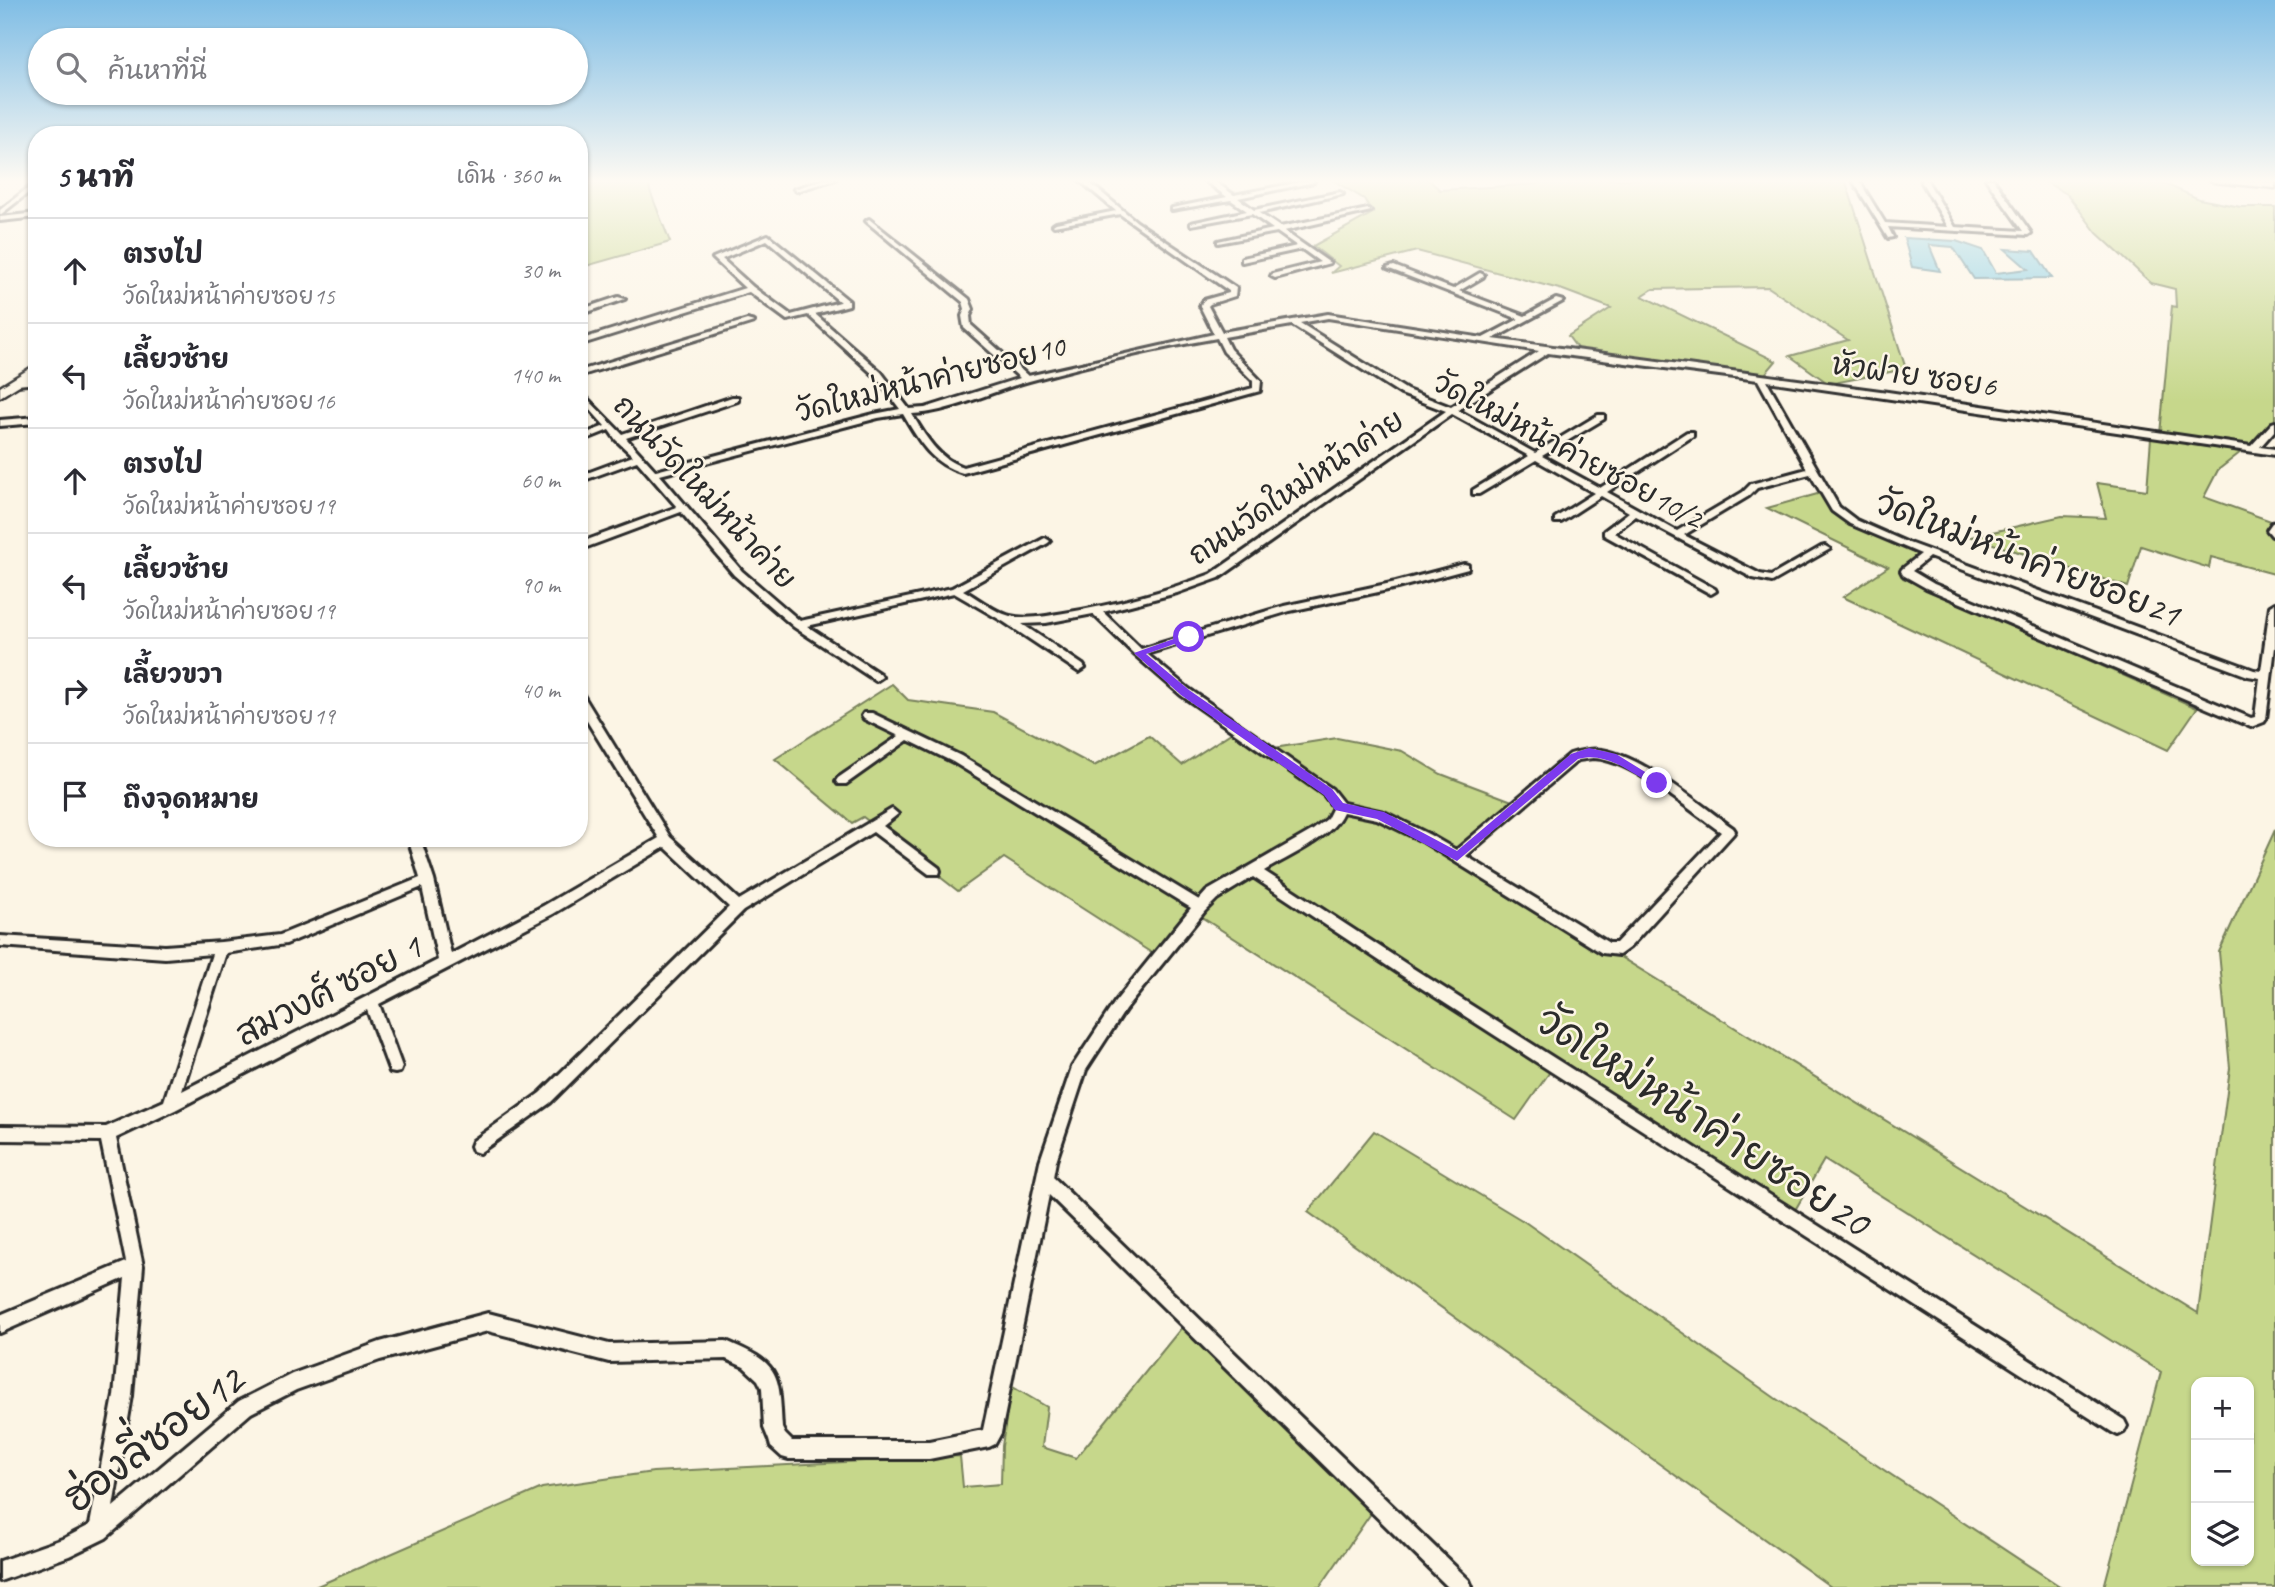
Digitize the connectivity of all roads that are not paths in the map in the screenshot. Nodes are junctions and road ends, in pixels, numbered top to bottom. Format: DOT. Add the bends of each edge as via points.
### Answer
graph roads {
  1 [pos="729,253"];
  2 [pos="787,253"];
  3 [pos="908,253"];
  4 [pos="1180,253"];
  5 [pos="1276,253"];
  6 [pos="1312,253"];
  7 [pos="1245,260"];
  8 [pos="1391,268"];
  9 [pos="1480,275"];
  10 [pos="1275,276"];
  11 [pos="750,289"];
  12 [pos="1454,291"];
  13 [pos="621,299"];
  14 [pos="1559,301"];
  15 [pos="588,310"];
  16 [pos="810,313"];
  17 [pos="1524,318"];
  18 [pos="750,322"];
  19 [pos="1293,322"];
  20 [pos="1219,335"];
  21 [pos="588,340"];
  22 [pos="1483,341"];
  23 [pos="1547,350"];
  24 [pos="588,371"];
  25 [pos="28,376"];
  26 [pos="1761,379"];
  27 [pos="1026,380"];
  28 [pos="0,393"];
  29 [pos="735,399"];
  30 [pos="588,403"];
  31 [pos="1452,410"];
  32 [pos="908,413"];
  33 [pos="1601,417"];
  34 [pos="28,421"];
  35 [pos="0,423"];
  36 [pos="2275,425"];
  37 [pos="609,428"];
  38 [pos="1690,434"];
  39 [pos="588,436"];
  40 [pos="619,438"];
  41 [pos="2254,448"];
  42 [pos="2275,452"];
  43 [pos="1535,456"];
  44 [pos="637,458"];
  45 [pos="1814,470"];
  46 [pos="654,474"];
  47 [pos="588,476"];
  48 [pos="1476,492"];
  49 [pos="1598,492"];
  50 [pos="682,508"];
  51 [pos="1635,512"];
  52 [pos="1558,520"];
  53 [pos="2275,525"];
  54 [pos="2275,534"];
  55 [pos="1677,535"];
  56 [pos="1045,541"];
  57 [pos="588,544"];
  58 [pos="1825,549"];
  59 [pos="1928,553"];
  60 [pos="1464,567"];
  61 [pos="955,590"];
  62 [pos="1712,591"];
  63 [pos="2275,606"];
  64 [pos="1095,610"];
  65 [pos="1008,620"];
  66 [pos="798,625"];
  67 [pos="1139,653"];
  68 [pos="1079,668"];
  69 [pos="2266,676"];
  70 [pos="876,677"];
  71 [pos="588,713"];
  72 [pos="868,716"];
  73 [pos="908,735"];
  74 [pos="842,781"];
  75 [pos="1339,807"];
  76 [pos="892,814"];
  77 [pos="873,825"];
  78 [pos="666,840"];
  79 [pos="417,847"];
  80 [pos="1457,857"];
  81 [pos="934,871"];
  82 [pos="1254,871"];
  83 [pos="427,880"];
  84 [pos="738,907"];
  85 [pos="1200,907"];
  86 [pos="0,941"];
  87 [pos="221,948"];
  88 [pos="446,963"];
  89 [pos="371,1001"];
  90 [pos="395,1067"];
  91 [pos="170,1105"];
  92 [pos="0,1133"];
  93 [pos="107,1134"];
  94 [pos="479,1146"];
  95 [pos="1045,1180"];
  96 [pos="135,1266"];
  97 [pos="0,1324"];
  98 [pos="2118,1426"];
  99 [pos="99,1531"];
  100 [pos="0,1572"];
  101 [pos="1462,1587"];
  1 -- 11 [label="street" via="717,258"];
  2 -- 16 [label="street" via="846,303"];
  3 -- 27 [label="street" via="966,301 967,326"];
  4 -- 20 [label="street" via="1233,290 1204,306"];
  5 -- 7 [label="street"];
  6 -- 10 [label="street" via="1326,263"];
  8 -- 12 [label="street"];
  9 -- 12 [label="street"];
  11 -- 16 [label="street" via="790,318"];
  11 -- 21 [label="street"];
  12 -- 17 [label="street"];
  13 -- 15 [label="street"];
  14 -- 17 [label="street"];
  16 -- 32 [label="street" via="886,382"];
  17 -- 22 [label="street"];
  18 -- 24 [label="street"];
  19 -- 20 [label="street, หัวฝาย ซอย6"];
  19 -- 22 [label="street, หัวฝาย ซอย6" via="1328,316"];
  19 -- 31 [label="street, วัดใหม่หน้าค่ายซอย10/2" via="1404,392"];
  20 -- 27 [label="street, วัดใหม่หน้าค่ายซอย10"];
  20 -- 32 [label="street" via="1257,381 1256,388 963,470 951,468 925,447"];
  22 -- 23 [label="street, หัวฝาย ซอย6"];
  23 -- 26 [label="street, หัวฝาย ซอย6"];
  23 -- 31 [label="street, ถนนวัดใหม่หน้าค่าย"];
  25 -- 28 [label="main road"];
  26 -- 41 [label="street, หัวฝาย ซอย6"];
  26 -- 45 [label="street, วัดใหม่หน้าค่ายซอย21"];
  27 -- 32 [label="street, วัดใหม่หน้าค่ายซอย10"];
  29 -- 40 [label="street"];
  30 -- 37 [label="street, ถนนวัดใหม่หน้าค่าย"];
  31 -- 43 [label="street, วัดใหม่หน้าค่ายซอย10/2"];
  31 -- 64 [label="street, ถนนวัดใหม่หน้าค่าย" via="1215,576 1191,587"];
  32 -- 46 [label="street, วัดใหม่หน้าค่ายซอย10" via="877,416"];
  33 -- 43 [label="street"];
  34 -- 35 [label="street"];
  36 -- 41 [label="street"];
  37 -- 39 [label="street"];
  37 -- 40 [label="street, ถนนวัดใหม่หน้าค่าย"];
  38 -- 49 [label="street"];
  40 -- 44 [label="street, ถนนวัดใหม่หน้าค่าย"];
  41 -- 42 [label="street, หัวฝาย ซอย6"];
  43 -- 48 [label="street"];
  43 -- 49 [label="street, วัดใหม่หน้าค่ายซอย10/2"];
  44 -- 46 [label="street, ถนนวัดใหม่หน้าค่าย"];
  44 -- 47 [label="street"];
  45 -- 55 [label="street" via="1754,485"];
  45 -- 59 [label="street, วัดใหม่หน้าค่ายซอย21" via="1841,514"];
  46 -- 50 [label="street, ถนนวัดใหม่หน้าค่าย"];
  49 -- 51 [label="street, วัดใหม่หน้าค่ายซอย10/2"];
  49 -- 52 [label="street"];
  50 -- 57 [label="street"];
  50 -- 66 [label="street, ถนนวัดใหม่หน้าค่าย" via="738,573"];
  51 -- 55 [label="street, วัดใหม่หน้าค่ายซอย10/2"];
  51 -- 62 [label="street" via="1607,533"];
  53 -- 54 [label="street"];
  55 -- 58 [label="street, วัดใหม่หน้าค่ายซอย10/2" via="1766,579"];
  56 -- 61 [label="street, ถนนวัดใหม่หน้าค่าย"];
  59 -- 69 [label="street, วัดใหม่หน้าค่ายซอย21"];
  59 -- 69 [label="street" via="1907,573 2238,720 2251,723 2260,719"];
  60 -- 67 [label="street" via="1289,608"];
  61 -- 65 [label="street"];
  61 -- 66 [label="street, ถนนวัดใหม่หน้าค่าย"];
  63 -- 69 [label="street"];
  64 -- 65 [label="street, ถนนวัดใหม่หน้าค่าย"];
  64 -- 67 [label="street"];
  65 -- 68 [label="street"];
  66 -- 70 [label="street"];
  67 -- 75 [label="street" via="1185,692 1328,792"];
  71 -- 78 [label="street"];
  72 -- 73 [label="street"];
  73 -- 74 [label="street"];
  73 -- 85 [label="street" via="968,765"];
  75 -- 80 [label="street" via="1380,815"];
  75 -- 82 [label="street" via="1332,822"];
  76 -- 77 [label="street"];
  77 -- 81 [label="street"];
  77 -- 84 [label="street"];
  78 -- 84 [label="street"];
  78 -- 88 [label="street, สมวงศ์ ซอย 1" via="548,910"];
  79 -- 83 [label="street"];
  80 -- 80 [label="street" via="1607,949 1619,949 1729,831 1612,756 1589,752 1574,757"];
  82 -- 85 [label="street"];
  82 -- 98 [label="street, วัดใหม่หน้าค่ายซอย20"];
  83 -- 87 [label="street" via="281,940"];
  83 -- 88 [label="street"];
  84 -- 94 [label="street" via="545,1098"];
  85 -- 95 [label="street" via="1120,1006 1079,1067"];
  86 -- 87 [label="street" via="151,951"];
  87 -- 91 [label="street"];
  88 -- 89 [label="street, สมวงศ์ ซอย 1"];
  89 -- 90 [label="street"];
  89 -- 91 [label="street, สมวงศ์ ซอย 1"];
  91 -- 93 [label="street, สมวงศ์ ซอย 1"];
  92 -- 93 [label="street, สมวงศ์ ซอย 1"];
  93 -- 96 [label="street"];
  95 -- 99 [label="street, ฮ่องลี่ซอย12" via="989,1438 929,1450 789,1450 774,1436 765,1372 758,1364 726,1350 609,1353 488,1322 380,1351 245,1407"];
  95 -- 101 [label="street"];
  96 -- 97 [label="street"];
  96 -- 99 [label="street" via="123,1396"];
  99 -- 100 [label="street, ฮ่องลี่ซอย12"];
}
